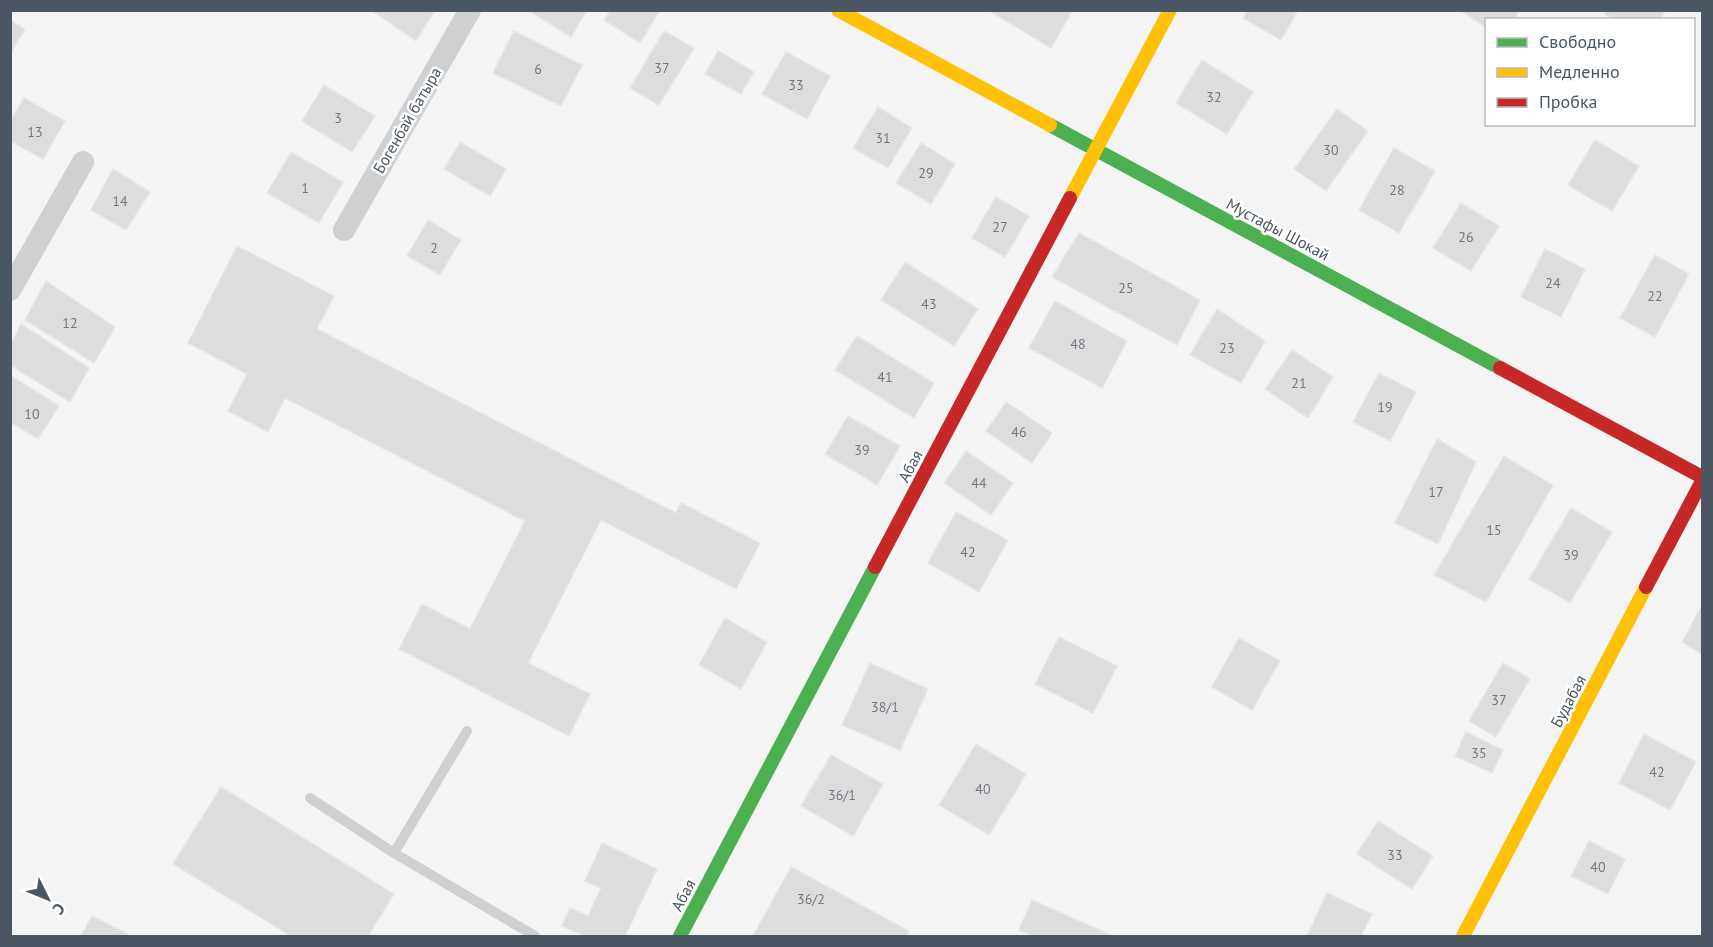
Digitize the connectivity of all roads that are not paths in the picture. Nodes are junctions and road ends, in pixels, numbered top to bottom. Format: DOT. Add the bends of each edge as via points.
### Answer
graph roads {
  1 [pos="470,10"];
  2 [pos="838,10"];
  3 [pos="1170,10"];
  4 [pos="1096,149"];
  5 [pos="83,162"];
  6 [pos="344,230"];
  7 [pos="10,290"];
  8 [pos="1702,477"];
  9 [pos="1702,481"];
  10 [pos="467,731"];
  11 [pos="310,798"];
  12 [pos="394,853"];
  13 [pos="535,936"];
  14 [pos="680,936"];
  15 [pos="1462,936"];
  1 -- 6 [label="street, Богенбай батыра"];
  2 -- 4 [label="street, Мустафы Шокай"];
  3 -- 4 [label="street, Абая"];
  4 -- 8 [label="street, Мустафы Шокай"];
  4 -- 14 [label="street, Абая"];
  5 -- 7 [label="street"];
  9 -- 15 [label="street, Будабая"];
  10 -- 12 [label="lane"];
  11 -- 12 [label="lane"];
  12 -- 13 [label="lane"];
}
